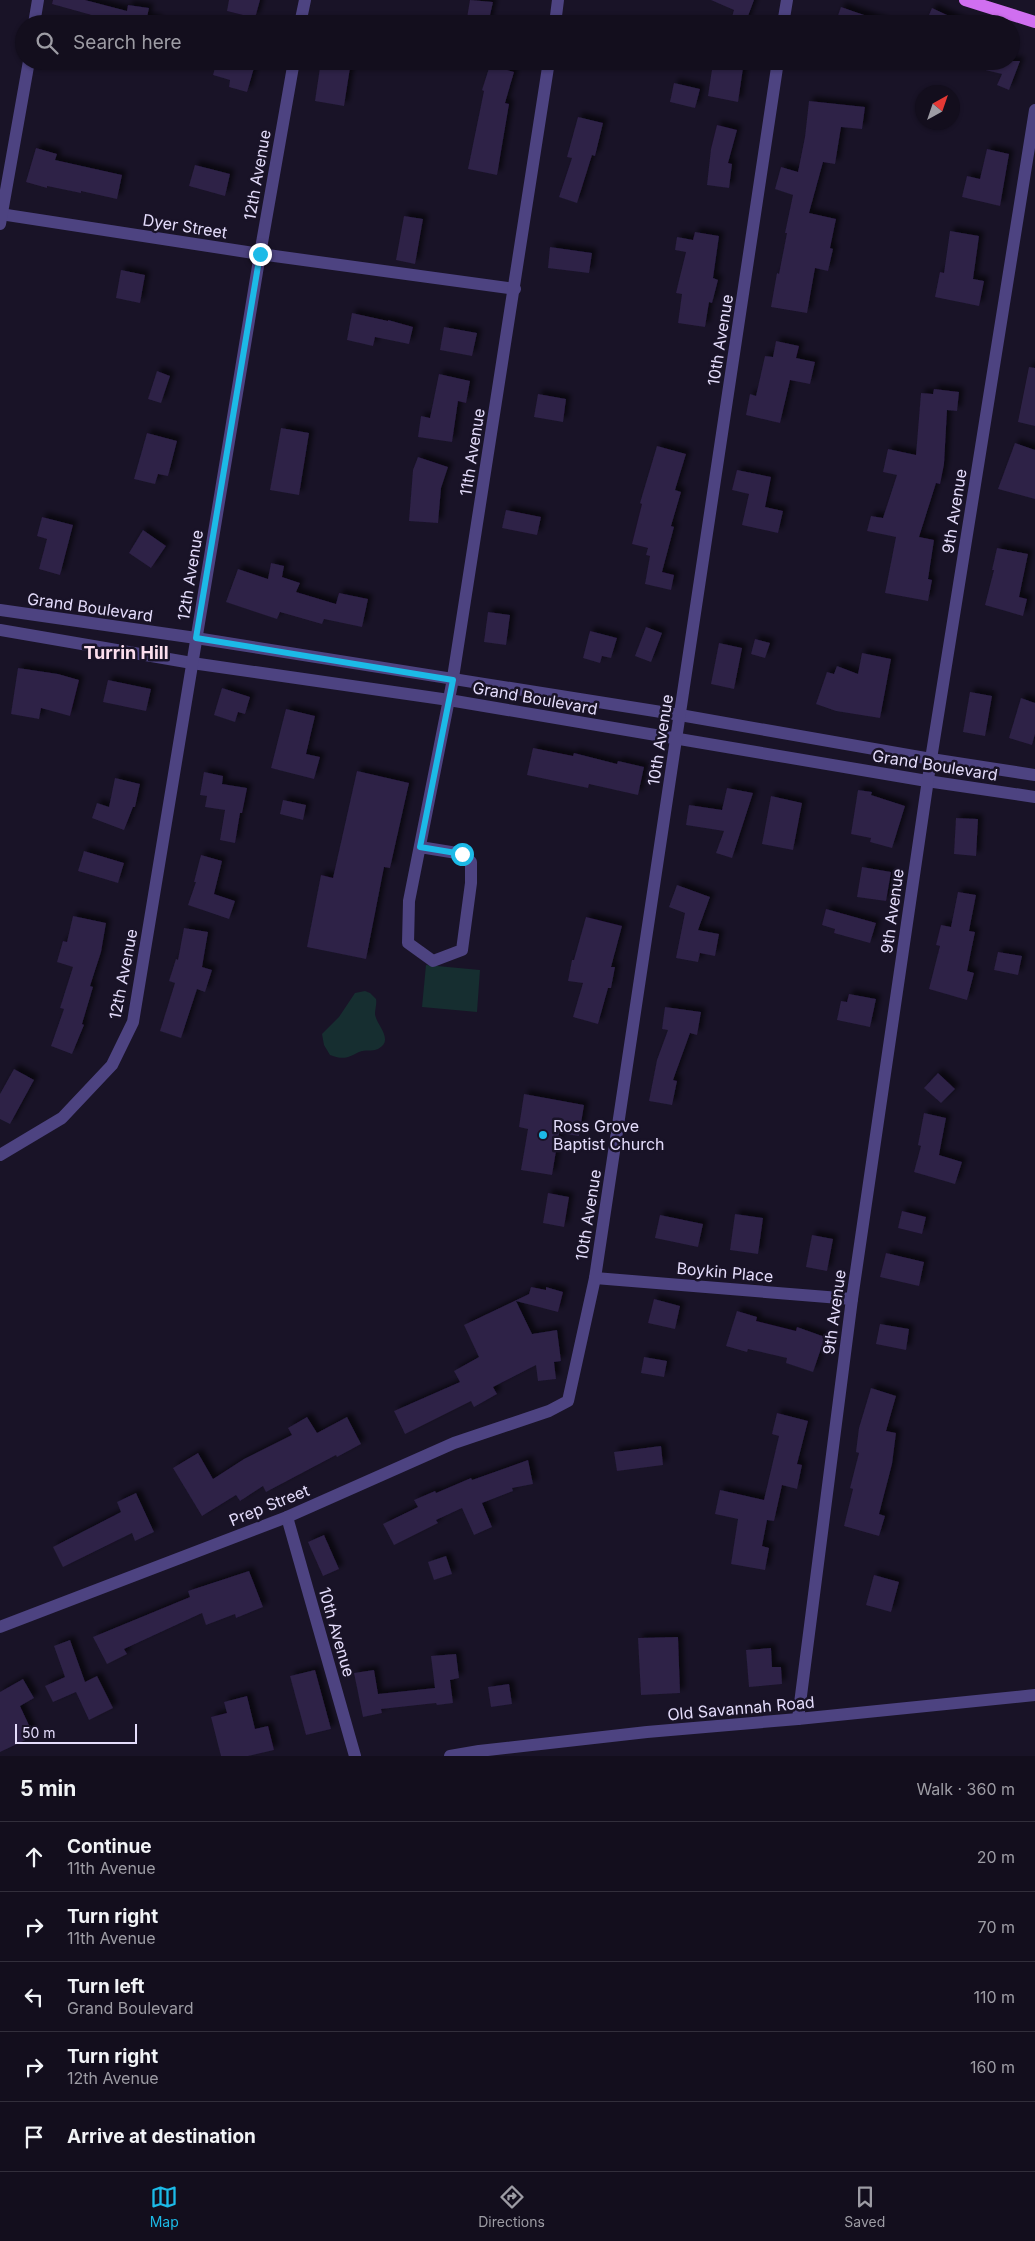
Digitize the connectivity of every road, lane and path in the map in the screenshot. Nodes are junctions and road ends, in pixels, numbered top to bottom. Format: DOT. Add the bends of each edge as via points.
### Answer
graph roads {
  1 [pos="38,0"];
  2 [pos="305,0"];
  3 [pos="558,0"];
  4 [pos="787,0"];
  5 [pos="965,0"];
  6 [pos="36,15"];
  7 [pos="302,15"];
  8 [pos="556,15"];
  9 [pos="784,15"];
  10 [pos="1013,15"];
  11 [pos="1020,17"];
  12 [pos="1035,22"];
  13 [pos="27,70"];
  14 [pos="292,70"];
  15 [pos="548,70"];
  16 [pos="777,70"];
  17 [pos="1035,110"];
  18 [pos="1,218"];
  19 [pos="260,254"];
  20 [pos="515,289"];
  21 [pos="0,610"];
  22 [pos="0,630"];
  23 [pos="196,638"];
  24 [pos="192,663"];
  25 [pos="453,680"];
  26 [pos="449,700"];
  27 [pos="680,715"];
  28 [pos="676,738"];
  29 [pos="930,759"];
  30 [pos="1035,775"];
  31 [pos="927,781"];
  32 [pos="1035,797"];
  33 [pos="420,847"];
  34 [pos="0,1155"];
  35 [pos="595,1278"];
  36 [pos="852,1299"];
  37 [pos="549,1412"];
  38 [pos="287,1517"];
  39 [pos="0,1626"];
  40 [pos="1035,1695"];
  41 [pos="798,1720"];
  42 [pos="355,1756"];
  43 [pos="450,1756"];
  1 -- 6 [label="street"];
  2 -- 7 [label="street"];
  3 -- 8 [label="street"];
  4 -- 9 [label="street"];
  5 -- 10 [label="main road"];
  11 -- 12 [label="main road"];
  13 -- 18 [label="street"];
  14 -- 19 [label="street, 12th Avenue"];
  15 -- 20 [label="street, 11th Avenue"];
  16 -- 27 [label="street, 10th Avenue"];
  17 -- 29 [label="street, 9th Avenue"];
  18 -- 19 [label="street, Dyer Street"];
  19 -- 20 [label="street, Dyer Street"];
  19 -- 23 [label="street, 12th Avenue"];
  20 -- 25 [label="street, 11th Avenue"];
  21 -- 23 [label="street, Grand Boulevard"];
  22 -- 24 [label="street, Grand Boulevard"];
  23 -- 24 [label="street, 12th Avenue"];
  23 -- 25 [label="street, Grand Boulevard"];
  24 -- 26 [label="street, Grand Boulevard"];
  24 -- 34 [label="street, 12th Avenue" via="133,1022 112,1065 62,1118"];
  25 -- 26 [label="street, 11th Avenue"];
  25 -- 27 [label="street, Grand Boulevard"];
  26 -- 28 [label="street, Grand Boulevard"];
  26 -- 33 [label="street, 11th Avenue"];
  27 -- 28 [label="street, 10th Avenue"];
  27 -- 29 [label="street, Grand Boulevard"];
  28 -- 31 [label="street, Grand Boulevard"];
  28 -- 35 [label="street, 10th Avenue"];
  29 -- 30 [label="street, Grand Boulevard"];
  29 -- 31 [label="street, 9th Avenue"];
  31 -- 32 [label="street, Grand Boulevard"];
  31 -- 36 [label="street, 9th Avenue"];
  33 -- 33 [label="street, 11th Avenue" via="462,854 471,862 462,950 433,961 408,943 409,901"];
  35 -- 36 [label="street, Boykin Place"];
  35 -- 37 [label="street, 10th Avenue" via="568,1402"];
  36 -- 41 [label="street, 9th Avenue"];
  37 -- 38 [label="street, Prep Street" via="454,1443"];
  38 -- 39 [label="street, Prep Street"];
  38 -- 42 [label="street, 10th Avenue"];
  40 -- 41 [label="street, Old Savannah Road"];
  41 -- 43 [label="street, Old Savannah Road" via="647,1732"];
}
